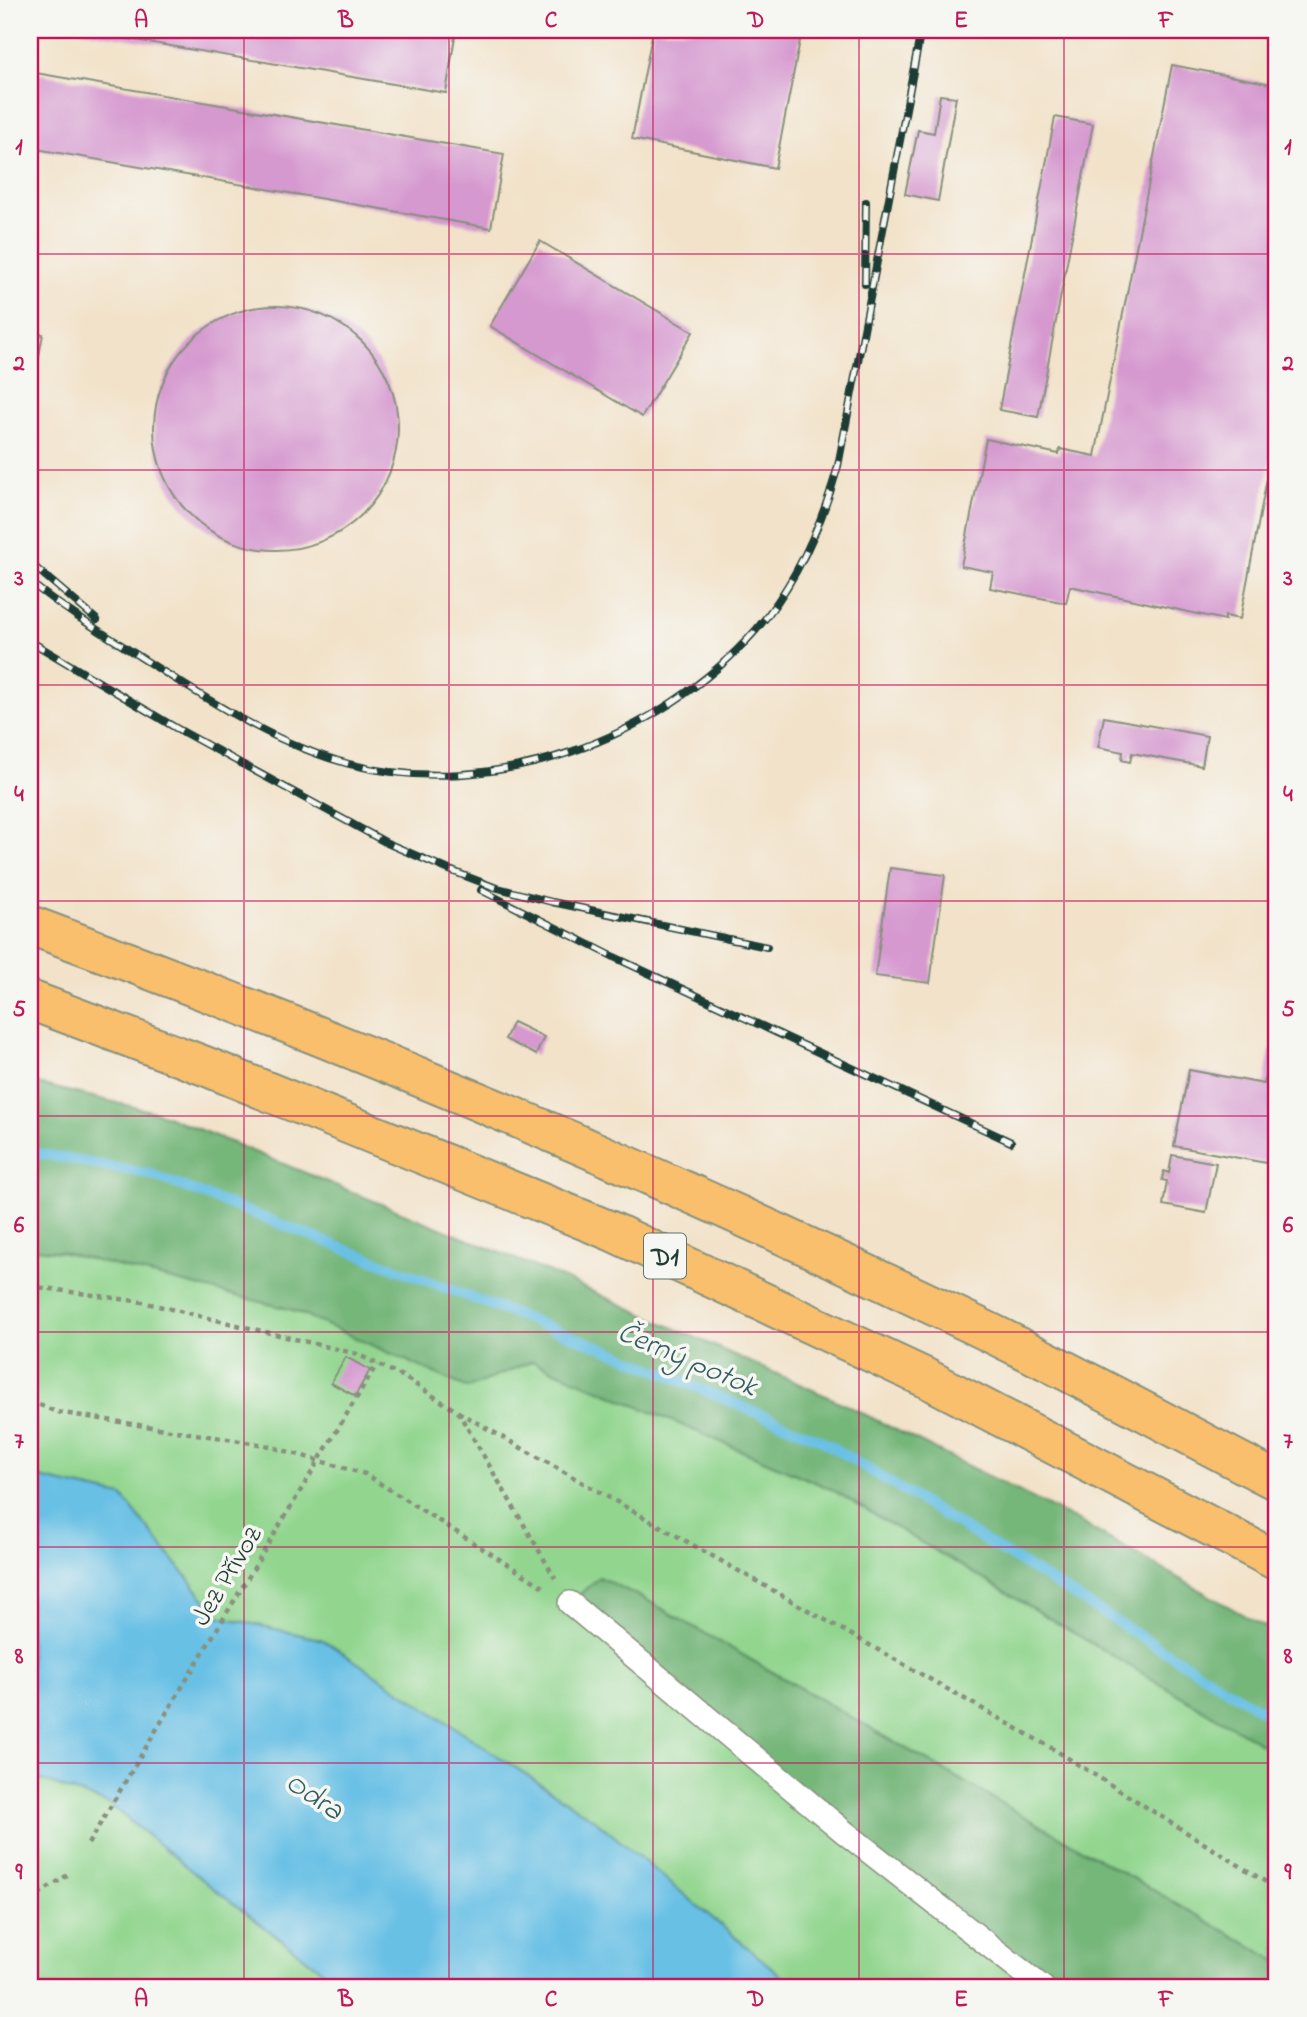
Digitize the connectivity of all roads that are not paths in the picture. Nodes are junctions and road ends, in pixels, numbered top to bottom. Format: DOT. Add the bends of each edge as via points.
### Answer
graph roads {
  1 [pos="30,925"];
  2 [pos="30,1000"];
  3 [pos="1277,1481"];
  4 [pos="1277,1561"];
  5 [pos="570,1603"];
  6 [pos="1042,1987"];
  1 -- 3 [label="highway, D1" via="229,998 627,1163 969,1322"];
  2 -- 4 [label="highway, D1" via="611,1231 926,1378"];
  5 -- 6 [label="lane" via="843,1831"];
}
